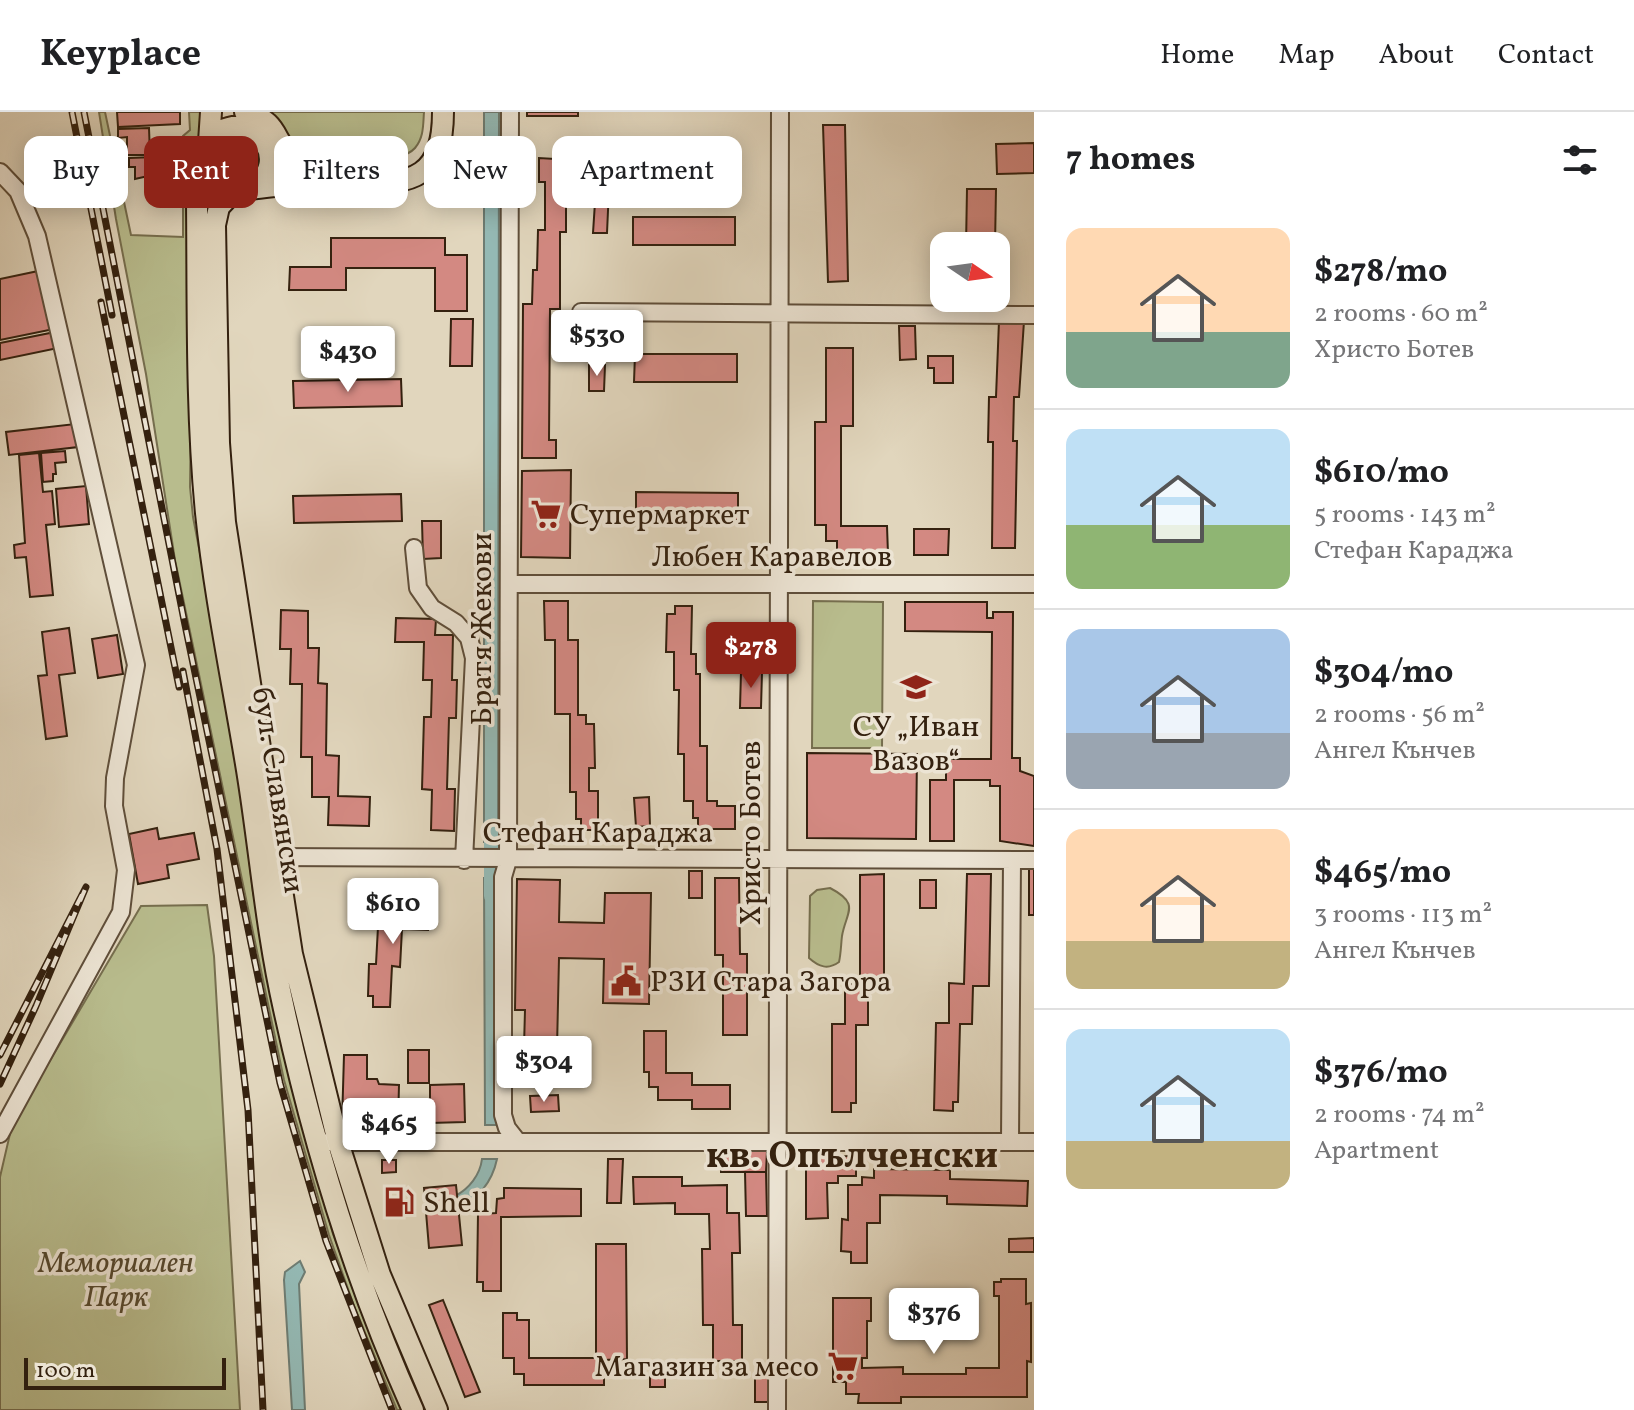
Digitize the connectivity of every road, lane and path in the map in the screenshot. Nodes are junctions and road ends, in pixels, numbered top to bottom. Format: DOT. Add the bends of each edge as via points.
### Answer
graph roads {
  1 [pos="211,112"];
  2 [pos="228,112"];
  3 [pos="435,112"];
  4 [pos="443,112"];
  5 [pos="510,112"];
  6 [pos="780,112"];
  7 [pos="246,120"];
  8 [pos="209,136"];
  9 [pos="220,136"];
  10 [pos="277,136"];
  11 [pos="268,145"];
  12 [pos="274,154"];
  13 [pos="408,167"];
  14 [pos="0,172"];
  15 [pos="258,181"];
  16 [pos="258,187"];
  17 [pos="197,208"];
  18 [pos="219,208"];
  19 [pos="581,312"];
  20 [pos="779,314"];
  21 [pos="1034,315"];
  22 [pos="414,548"];
  23 [pos="509,584"];
  24 [pos="779,584"];
  25 [pos="1034,584"];
  26 [pos="268,858"];
  27 [pos="464,860"];
  28 [pos="504,860"];
  29 [pos="778,860"];
  30 [pos="1012,860"];
  31 [pos="1034,860"];
  32 [pos="0,1134"];
  33 [pos="1010,1141"];
  34 [pos="316,1142"];
  35 [pos="338,1142"];
  36 [pos="518,1142"];
  37 [pos="778,1142"];
  38 [pos="1034,1142"];
  39 [pos="413,1410"];
  40 [pos="437,1410"];
  41 [pos="777,1410"];
  1 -- 8 [label="main road, бул. Славянски"];
  2 -- 7 [label="main road"];
  3 -- 13 [label="main road" via="432,140"];
  4 -- 16 [label="main road" via="436,156 404,182"];
  5 -- 23 [label="street, Братя Жекови"];
  6 -- 20 [label="street, Христо Ботев"];
  7 -- 9 [label="main road"];
  7 -- 10 [label="main road" via="261,117"];
  7 -- 11 [label="main road"];
  11 -- 12 [label="main road"];
  11 -- 15 [label="main road" via="268,170"];
  14 -- 32 [label="street" via="18,191 37,236 136,665 115,778 114,806 126,870 121,912"];
  17 -- 26 [label="main road, бул. Славянски" via="198,372 210,545"];
  18 -- 26 [label="main road, бул. Славянски" via="214,231 219,443 229,558 269,792"];
  19 -- 20 [label="street"];
  20 -- 21 [label="street"];
  20 -- 24 [label="street, Христо Ботев"];
  22 -- 27 [label="street" via="424,599 469,638 474,658"];
  23 -- 24 [label="street, Любен Каравелов"];
  23 -- 28 [label="street, Братя Жекови"];
  24 -- 25 [label="street, Любен Каравелов"];
  24 -- 29 [label="street, Христо Ботев"];
  26 -- 27 [label="street, Стефан Караджа"];
  26 -- 34 [label="main road, бул. Славянски" via="283,1007"];
  26 -- 35 [label="main road, бул. Славянски"];
  27 -- 28 [label="street, Стефан Караджа"];
  28 -- 29 [label="street, Стефан Караджа"];
  28 -- 36 [label="street, Братя Жекови" via="503,1115"];
  29 -- 30 [label="street, Стефан Караджа"];
  29 -- 37 [label="street, Христо Ботев"];
  30 -- 31 [label="street, Стефан Караджа"];
  30 -- 33 [label="street"];
  33 -- 37 [label="street"];
  33 -- 38 [label="street"];
  34 -- 35 [label="street"];
  34 -- 39 [label="main road, бул. Славянски" via="364,1292"];
  35 -- 36 [label="street"];
  35 -- 40 [label="main road, бул. Славянски" via="380,1275"];
  36 -- 37 [label="street"];
  37 -- 41 [label="street, Христо Ботев"];
}
